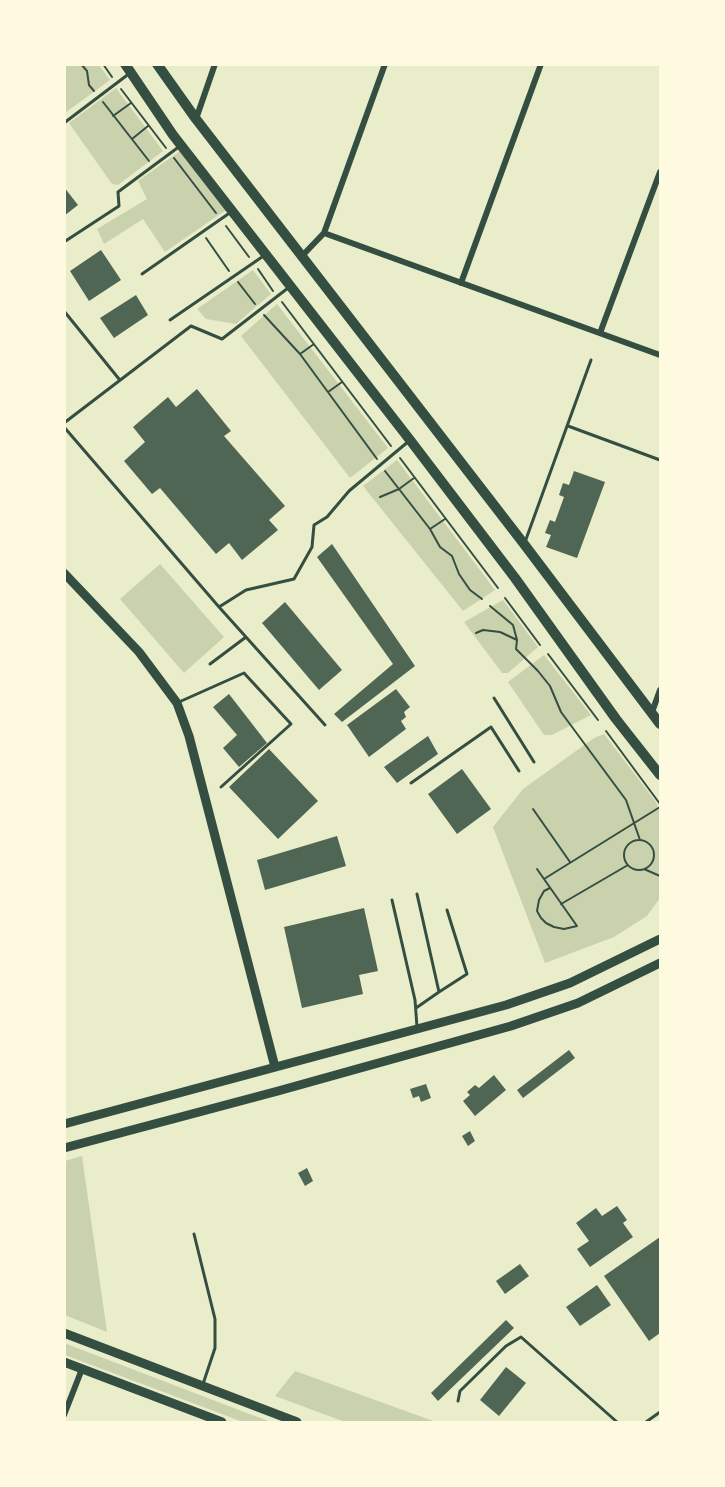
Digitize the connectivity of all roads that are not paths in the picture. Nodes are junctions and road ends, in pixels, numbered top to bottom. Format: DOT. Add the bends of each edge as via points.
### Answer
graph roads {
  1 [pos="157,64"];
  2 [pos="215,64"];
  3 [pos="385,64"];
  4 [pos="541,64"];
  5 [pos="128,68"];
  6 [pos="195,119"];
  7 [pos="64,123"];
  8 [pos="182,145"];
  9 [pos="660,172"];
  10 [pos="232,211"];
  11 [pos="324,233"];
  12 [pos="64,242"];
  13 [pos="265,255"];
  14 [pos="302,256"];
  15 [pos="142,274"];
  16 [pos="461,283"];
  17 [pos="290,287"];
  18 [pos="64,311"];
  19 [pos="170,320"];
  20 [pos="600,333"];
  21 [pos="660,355"];
  22 [pos="591,360"];
  23 [pos="119,379"];
  24 [pos="64,425"];
  25 [pos="568,426"];
  26 [pos="410,440"];
  27 [pos="660,459"];
  28 [pos="524,544"];
  29 [pos="64,573"];
  30 [pos="219,607"];
  31 [pos="246,637"];
  32 [pos="210,664"];
  33 [pos="660,690"];
  34 [pos="494,698"];
  35 [pos="177,703"];
  36 [pos="652,712"];
  37 [pos="660,724"];
  38 [pos="324,725"];
  39 [pos="534,762"];
  40 [pos="519,771"];
  41 [pos="660,775"];
  42 [pos="411,783"];
  43 [pos="220,787"];
  44 [pos="417,894"];
  45 [pos="392,900"];
  46 [pos="447,910"];
  47 [pos="660,930"];
  48 [pos="660,939"];
  49 [pos="648,944"];
  50 [pos="660,963"];
  51 [pos="439,992"];
  52 [pos="416,1008"];
  53 [pos="417,1029"];
  54 [pos="275,1067"];
  55 [pos="64,1124"];
  56 [pos="64,1148"];
  57 [pos="194,1234"];
  58 [pos="64,1333"];
  59 [pos="64,1362"];
  60 [pos="82,1369"];
  61 [pos="202,1386"];
  62 [pos="458,1401"];
  63 [pos="660,1412"];
  64 [pos="64,1414"];
  65 [pos="222,1422"];
  66 [pos="297,1422"];
  67 [pos="617,1422"];
  68 [pos="646,1422"];
  1 -- 6 [label="main road"];
  2 -- 6 [label="street"];
  3 -- 11 [label="street"];
  4 -- 16 [label="street"];
  5 -- 7 [label="lane"];
  5 -- 8 [label="main road"];
  6 -- 14 [label="main road"];
  8 -- 10 [label="main road"];
  8 -- 12 [label="lane" via="118,192 119,206"];
  9 -- 20 [label="street"];
  10 -- 13 [label="main road"];
  10 -- 15 [label="lane"];
  11 -- 14 [label="street"];
  11 -- 16 [label="street"];
  13 -- 17 [label="main road"];
  13 -- 19 [label="lane"];
  14 -- 28 [label="main road"];
  16 -- 20 [label="street"];
  17 -- 23 [label="lane" via="222,339 191,326"];
  17 -- 26 [label="main road"];
  18 -- 23 [label="lane"];
  20 -- 21 [label="street"];
  22 -- 25 [label="lane"];
  23 -- 24 [label="lane"];
  24 -- 30 [label="lane"];
  25 -- 27 [label="lane"];
  25 -- 28 [label="lane"];
  26 -- 30 [label="lane" via="349,491 327,518 314,525 312,547 294,579 246,590"];
  26 -- 41 [label="main road"];
  28 -- 36 [label="main road"];
  29 -- 35 [label="main road" via="139,652"];
  30 -- 31 [label="lane"];
  31 -- 32 [label="lane"];
  31 -- 38 [label="lane"];
  33 -- 36 [label="street"];
  34 -- 39 [label="lane"];
  35 -- 43 [label="lane" via="244,673 291,724"];
  35 -- 54 [label="main road" via="189,736"];
  36 -- 37 [label="main road"];
  40 -- 42 [label="lane" via="491,727"];
  44 -- 51 [label="lane"];
  45 -- 52 [label="lane"];
  46 -- 51 [label="lane" via="467,974"];
  47 -- 49 [label="main road"];
  48 -- 49 [label="main road"];
  49 -- 53 [label="main road" via="570,983"];
  50 -- 56 [label="main road" via="578,1003 511,1026"];
  51 -- 52 [label="lane"];
  52 -- 53 [label="lane"];
  53 -- 54 [label="main road"];
  54 -- 55 [label="main road"];
  57 -- 61 [label="lane" via="215,1319 215,1348"];
  58 -- 61 [label="main road"];
  59 -- 60 [label="main road"];
  60 -- 64 [label="street"];
  60 -- 65 [label="main road"];
  61 -- 66 [label="main road"];
  62 -- 67 [label="lane" via="460,1391 506,1346 521,1338"];
  63 -- 68 [label="lane"];
}
